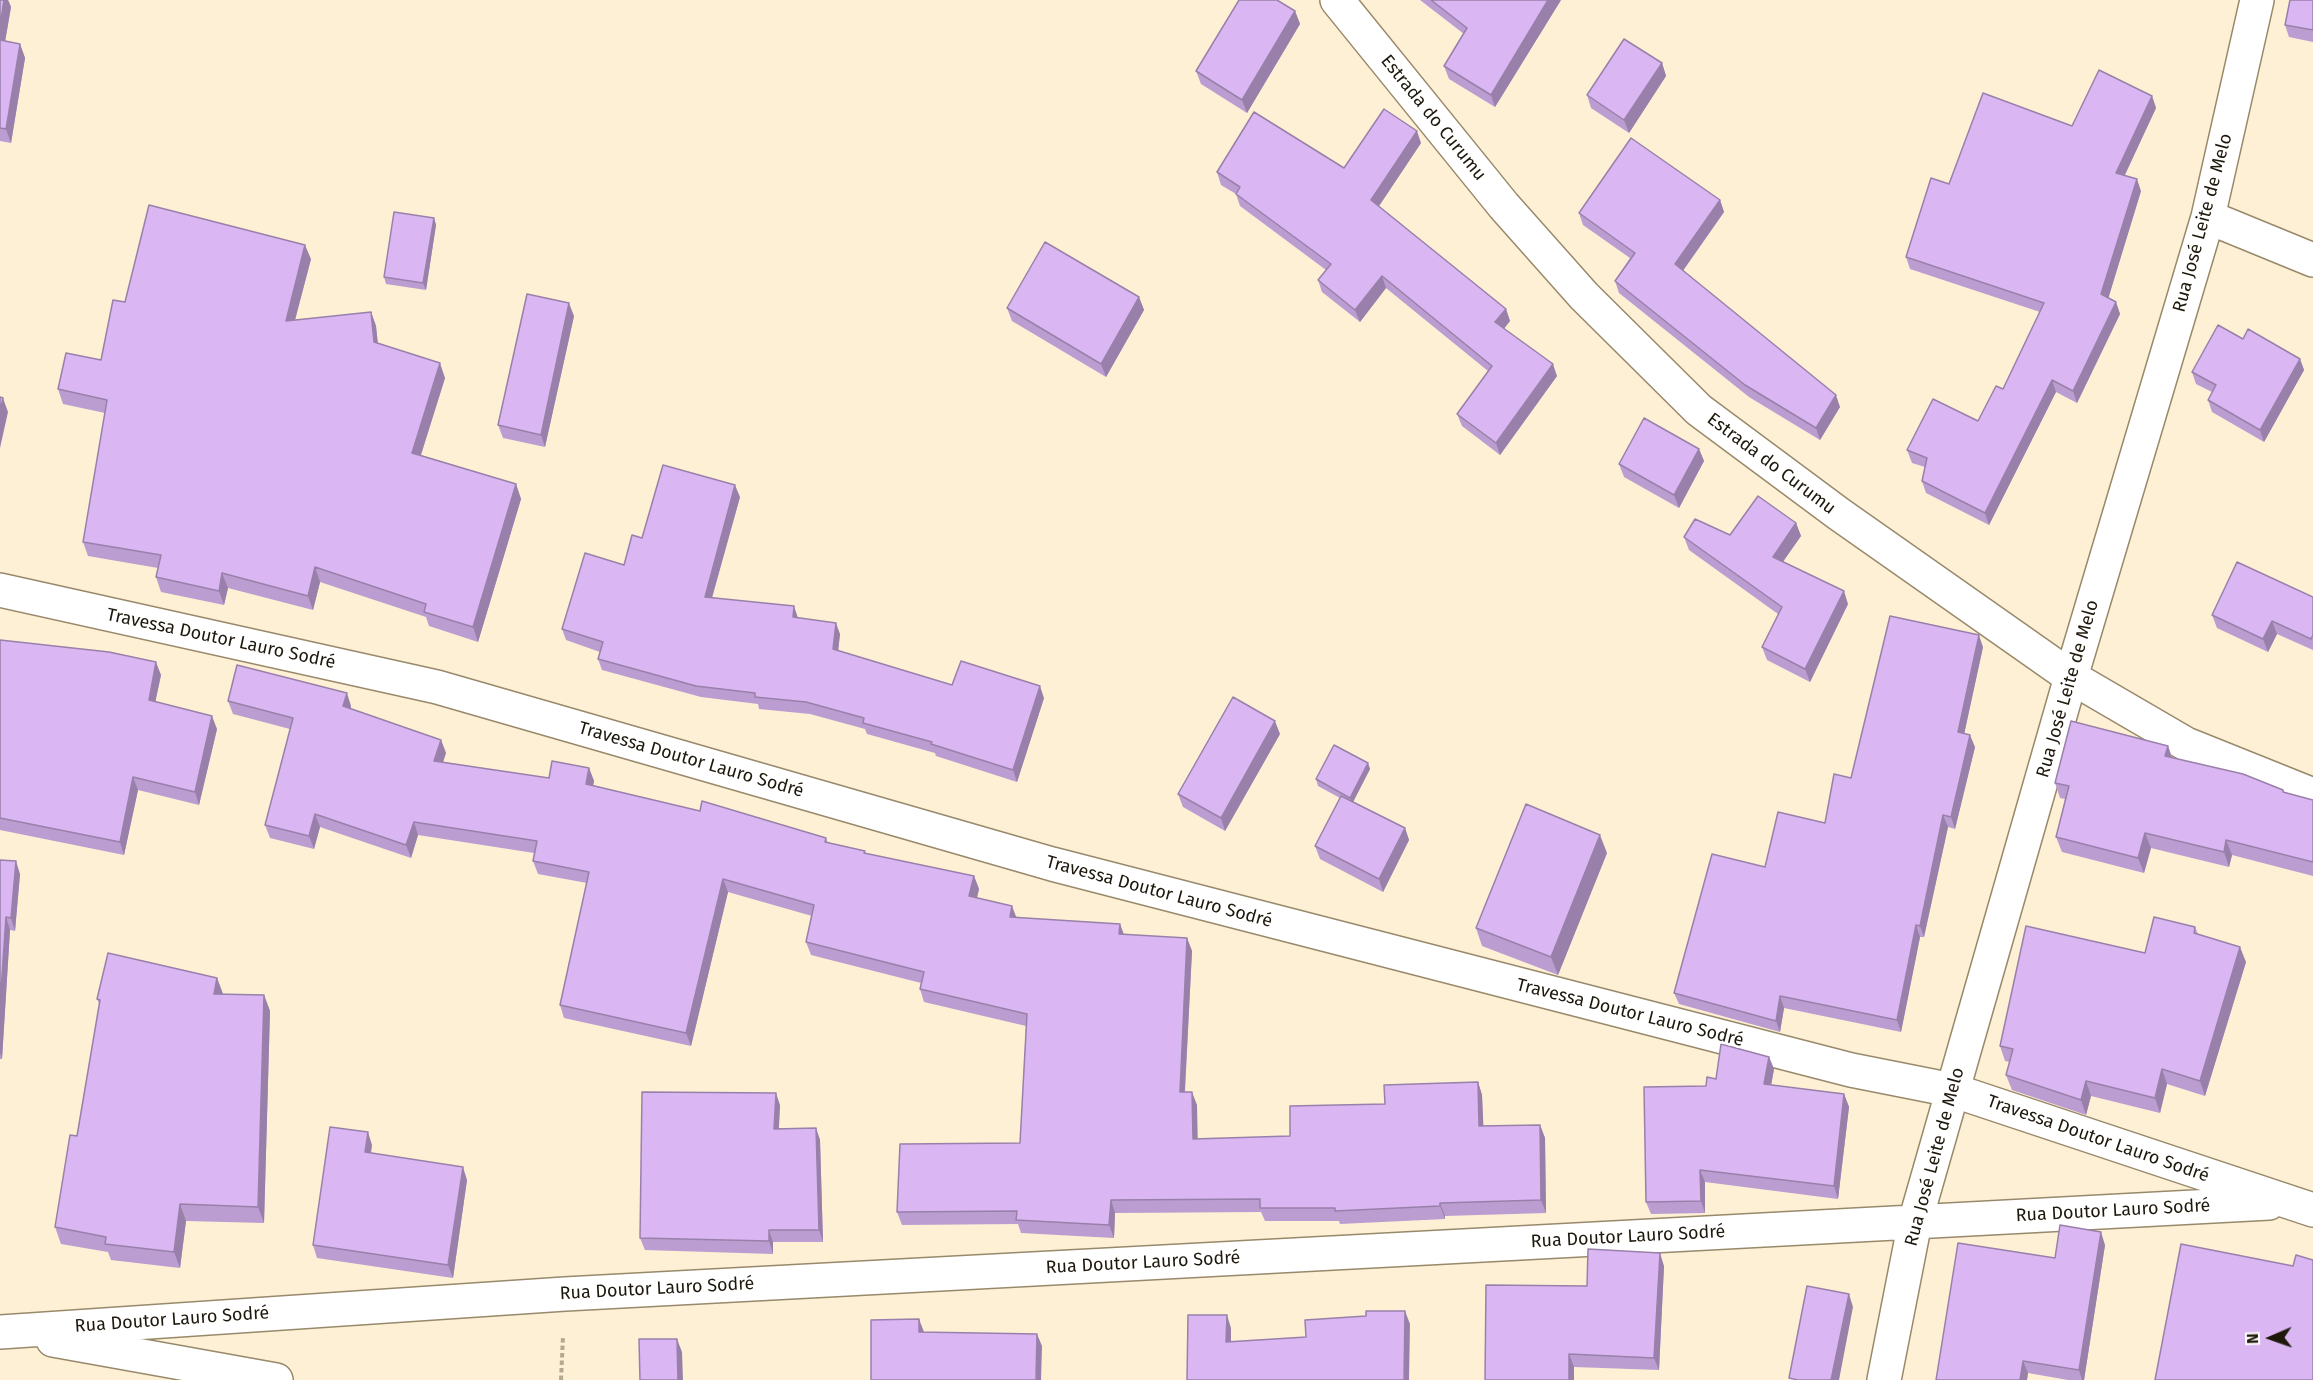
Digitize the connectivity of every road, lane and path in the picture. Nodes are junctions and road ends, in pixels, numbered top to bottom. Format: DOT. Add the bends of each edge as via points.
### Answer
graph roads {
  1 [pos="1337,0"];
  2 [pos="2257,0"];
  3 [pos="2208,217"];
  4 [pos="2313,260"];
  5 [pos="0,590"];
  6 [pos="2071,677"];
  7 [pos="2313,795"];
  8 [pos="1952,1090"];
  9 [pos="2299,1206"];
  10 [pos="1915,1222"];
  11 [pos="2,1332"];
  12 [pos="276,1380"];
  13 [pos="1884,1380"];
  1 -- 6 [label="street, Estrada do Curumu" via="1504,206 1584,296 1699,410"];
  2 -- 3 [label="street, Rua José Leite de Melo"];
  3 -- 4 [label="street"];
  3 -- 6 [label="street, Rua José Leite de Melo"];
  5 -- 8 [label="street, Travessa Doutor Lauro Sodré" via="437,687 1053,864 1851,1070"];
  6 -- 7 [label="street, Estrada do Curumu" via="2186,744"];
  6 -- 8 [label="street, Rua José Leite de Melo"];
  8 -- 9 [label="street, Travessa Doutor Lauro Sodré"];
  8 -- 10 [label="street, Rua José Leite de Melo"];
  9 -- 10 [label="street, Rua Doutor Lauro Sodré"];
  10 -- 11 [label="street, Rua Doutor Lauro Sodré" via="565,1294"];
  10 -- 13 [label="street, Rua José Leite de Melo"];
  11 -- 12 [label="street"];
}
